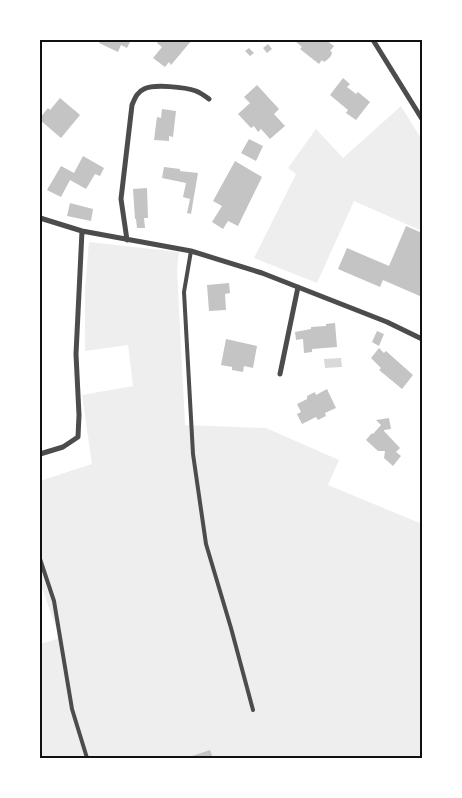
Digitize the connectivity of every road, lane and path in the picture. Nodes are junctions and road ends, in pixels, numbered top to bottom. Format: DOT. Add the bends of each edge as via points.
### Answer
graph roads {
  1 [pos="373,40"];
  2 [pos="210,99"];
  3 [pos="422,119"];
  4 [pos="40,218"];
  5 [pos="82,231"];
  6 [pos="127,240"];
  7 [pos="191,251"];
  8 [pos="298,287"];
  9 [pos="422,339"];
  10 [pos="280,374"];
  11 [pos="40,454"];
  12 [pos="40,560"];
  13 [pos="253,710"];
  14 [pos="87,758"];
  1 -- 3 [label="street"];
  2 -- 6 [label="street" via="188,89 153,86 136,96 132,105 121,199"];
  4 -- 5 [label="street"];
  5 -- 6 [label="street"];
  5 -- 11 [label="street" via="76,354 78,437 63,447"];
  6 -- 7 [label="street"];
  7 -- 8 [label="street"];
  7 -- 13 [label="lane" via="184,292 193,454 206,544"];
  8 -- 9 [label="street"];
  8 -- 10 [label="street"];
  12 -- 14 [label="lane" via="54,601 72,709"];
}
